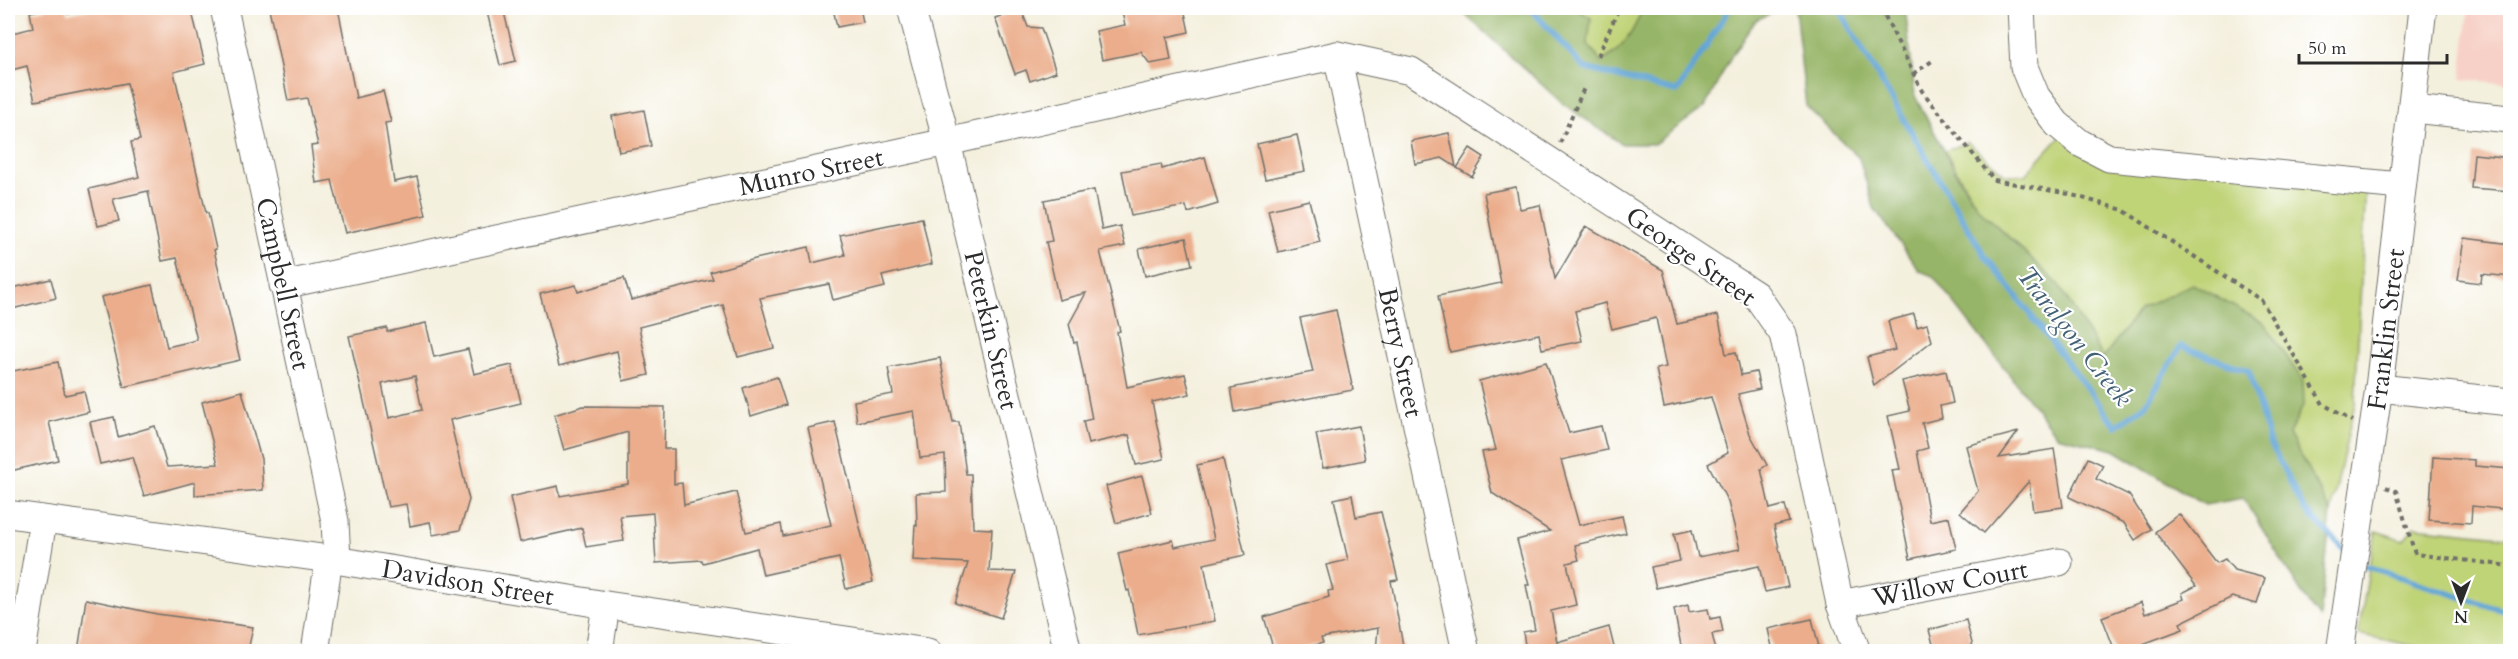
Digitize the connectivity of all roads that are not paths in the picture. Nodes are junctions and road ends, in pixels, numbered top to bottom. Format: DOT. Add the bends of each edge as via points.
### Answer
graph roads {
  1 [pos="224,8"];
  2 [pos="911,8"];
  3 [pos="2020,8"];
  4 [pos="2423,8"];
  5 [pos="1336,55"];
  6 [pos="2412,109"];
  7 [pos="2511,119"];
  8 [pos="947,142"];
  9 [pos="2401,186"];
  10 [pos="283,285"];
  11 [pos="2379,388"];
  12 [pos="2511,402"];
  13 [pos="8,514"];
  14 [pos="43,520"];
  15 [pos="333,559"];
  16 [pos="2059,562"];
  17 [pos="1840,604"];
  18 [pos="606,605"];
  19 [pos="22,651"];
  20 [pos="315,651"];
  21 [pos="599,651"];
  22 [pos="928,651"];
  23 [pos="1068,651"];
  24 [pos="1466,651"];
  25 [pos="1857,651"];
  26 [pos="2340,651"];
  1 -- 10 [label="street, Campbell Street"];
  2 -- 8 [label="street, Peterkin Street"];
  3 -- 9 [label="street" via="2024,67 2036,96 2057,124 2080,143 2109,158"];
  4 -- 6 [label="street, Franklin Street"];
  5 -- 8 [label="street, Munro Street"];
  5 -- 17 [label="street, George Street" via="1411,70 1756,295 1783,334"];
  5 -- 24 [label="street, Berry Street"];
  6 -- 7 [label="street"];
  6 -- 9 [label="street, Franklin Street"];
  8 -- 10 [label="street, Munro Street"];
  8 -- 23 [label="street, Peterkin Street"];
  9 -- 11 [label="street, Franklin Street"];
  10 -- 15 [label="street, Campbell Street" via="335,521"];
  11 -- 12 [label="street"];
  11 -- 26 [label="street, Franklin Street"];
  13 -- 14 [label="street, Davidson Street"];
  14 -- 15 [label="street, Davidson Street"];
  14 -- 19 [label="street"];
  15 -- 18 [label="street, Davidson Street"];
  15 -- 20 [label="street, Campbell Street"];
  16 -- 17 [label="street, Willow Court"];
  17 -- 25 [label="street, George Street"];
  18 -- 21 [label="street"];
  18 -- 22 [label="street, Davidson Street"];
}
